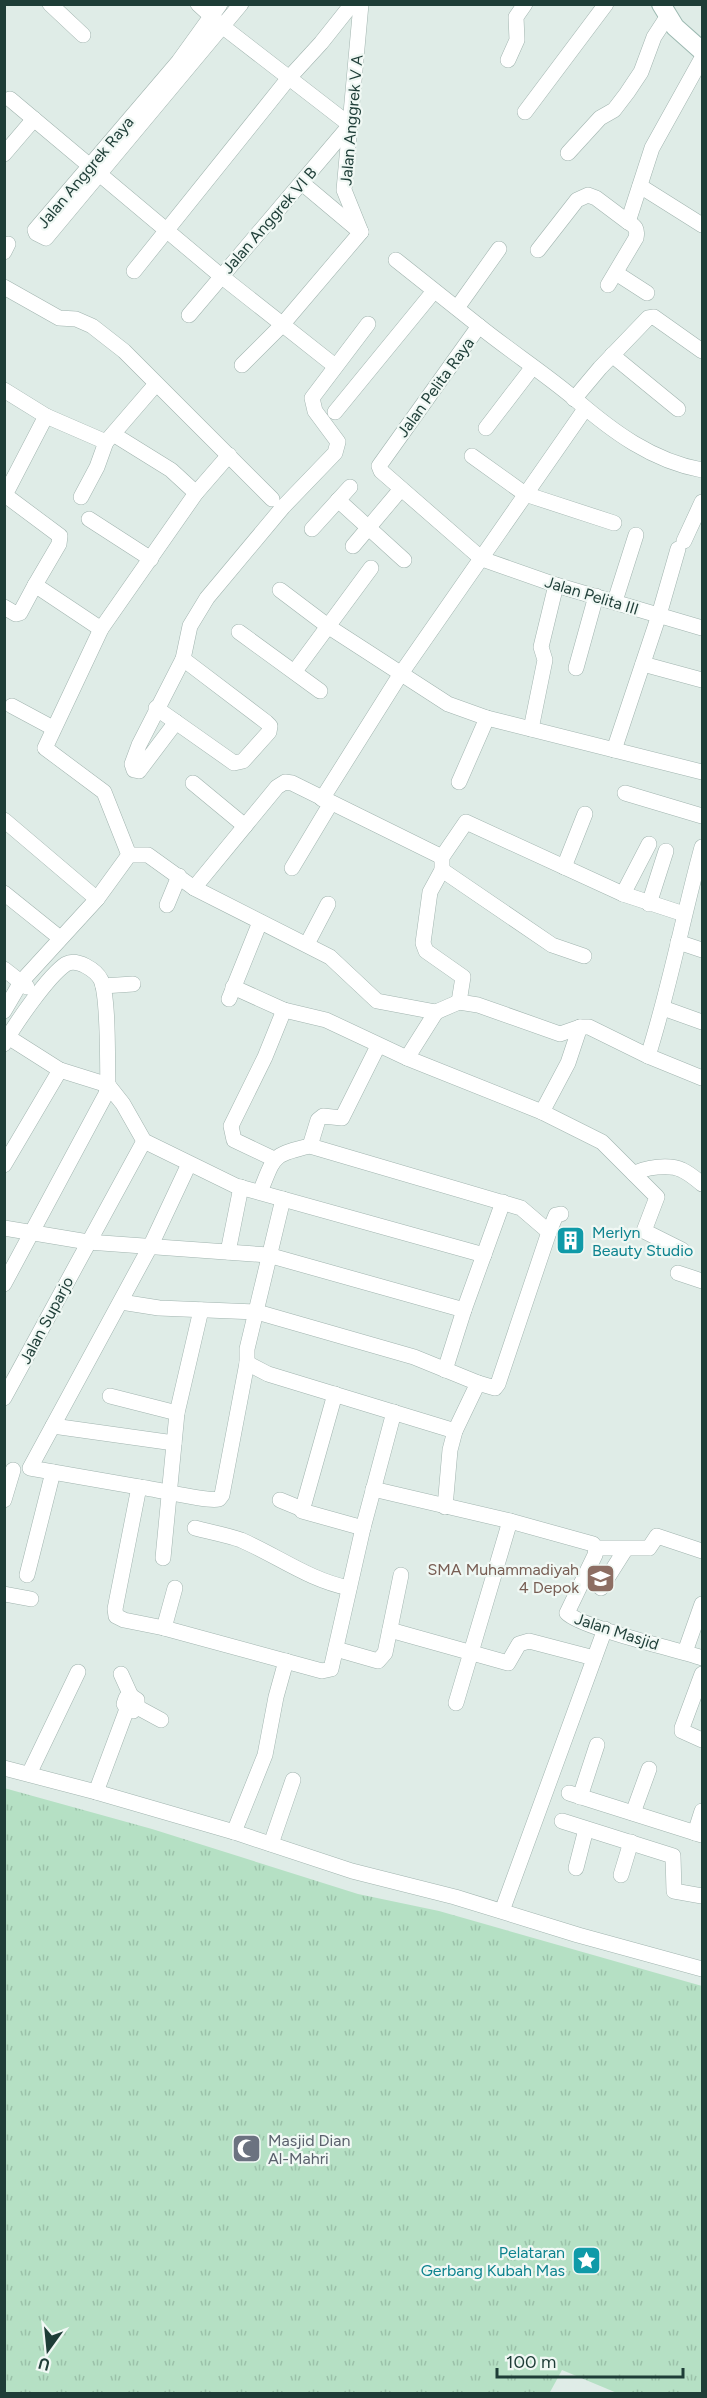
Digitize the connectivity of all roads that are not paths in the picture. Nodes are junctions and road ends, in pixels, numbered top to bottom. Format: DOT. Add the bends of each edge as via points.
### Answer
graph roads {
  1 [pos="50,4"];
  2 [pos="198,4"];
  3 [pos="241,4"];
  4 [pos="352,4"];
  5 [pos="361,4"];
  6 [pos="525,4"];
  7 [pos="606,4"];
  8 [pos="215,10"];
  9 [pos="664,11"];
  10 [pos="222,26"];
  11 [pos="83,35"];
  12 [pos="702,51"];
  13 [pos="702,58"];
  14 [pos="508,60"];
  15 [pos="288,79"];
  16 [pos="10,99"];
  17 [pos="525,112"];
  18 [pos="34,119"];
  19 [pos="350,125"];
  20 [pos="568,153"];
  21 [pos="4,154"];
  22 [pos="96,169"];
  23 [pos="302,183"];
  24 [pos="640,186"];
  25 [pos="628,222"];
  26 [pos="702,225"];
  27 [pos="166,229"];
  28 [pos="361,232"];
  29 [pos="499,249"];
  30 [pos="538,250"];
  31 [pos="396,260"];
  32 [pos="134,271"];
  33 [pos="221,276"];
  34 [pos="4,287"];
  35 [pos="434,291"];
  36 [pos="647,293"];
  37 [pos="457,308"];
  38 [pos="189,315"];
  39 [pos="368,324"];
  40 [pos="282,325"];
  41 [pos="479,326"];
  42 [pos="702,351"];
  43 [pos="612,355"];
  44 [pos="242,365"];
  45 [pos="335,366"];
  46 [pos="532,368"];
  47 [pos="156,384"];
  48 [pos="4,390"];
  49 [pos="580,404"];
  50 [pos="678,409"];
  51 [pos="335,412"];
  52 [pos="46,416"];
  53 [pos="486,428"];
  54 [pos="110,438"];
  55 [pos="229,455"];
  56 [pos="472,456"];
  57 [pos="702,470"];
  58 [pos="350,487"];
  59 [pos="401,489"];
  60 [pos="196,493"];
  61 [pos="525,494"];
  62 [pos="81,497"];
  63 [pos="272,499"];
  64 [pos="338,500"];
  65 [pos="702,502"];
  66 [pos="89,519"];
  67 [pos="614,523"];
  68 [pos="368,528"];
  69 [pos="312,529"];
  70 [pos="636,535"];
  71 [pos="353,546"];
  72 [pos="151,559"];
  73 [pos="482,559"];
  74 [pos="404,560"];
  75 [pos="372,568"];
  76 [pos="35,585"];
  77 [pos="556,585"];
  78 [pos="280,590"];
  79 [pos="596,596"];
  80 [pos="615,601"];
  81 [pos="4,607"];
  82 [pos="659,615"];
  83 [pos="702,626"];
  84 [pos="328,627"];
  85 [pos="101,629"];
  86 [pos="239,632"];
  87 [pos="183,658"];
  88 [pos="643,664"];
  89 [pos="576,668"];
  90 [pos="295,671"];
  91 [pos="400,675"];
  92 [pos="702,680"];
  93 [pos="321,691"];
  94 [pos="12,706"];
  95 [pos="156,708"];
  96 [pos="487,718"];
  97 [pos="176,722"];
  98 [pos="53,728"];
  99 [pos="531,729"];
  100 [pos="614,750"];
  101 [pos="702,772"];
  102 [pos="459,782"];
  103 [pos="193,783"];
  104 [pos="625,793"];
  105 [pos="326,801"];
  106 [pos="585,814"];
  107 [pos="702,816"];
  108 [pos="4,820"];
  109 [pos="245,826"];
  110 [pos="649,844"];
  111 [pos="702,847"];
  112 [pos="666,850"];
  113 [pos="129,855"];
  114 [pos="442,863"];
  115 [pos="564,867"];
  116 [pos="292,868"];
  117 [pos="179,876"];
  118 [pos="194,888"];
  119 [pos="4,893"];
  120 [pos="623,894"];
  121 [pos="97,899"];
  122 [pos="328,904"];
  123 [pos="649,904"];
  124 [pos="167,905"];
  125 [pos="684,914"];
  126 [pos="260,922"];
  127 [pos="60,938"];
  128 [pos="678,942"];
  129 [pos="307,944"];
  130 [pos="702,950"];
  131 [pos="584,956"];
  132 [pos="4,969"];
  133 [pos="21,982"];
  134 [pos="133,984"];
  135 [pos="103,986"];
  136 [pos="37,994"];
  137 [pos="459,1002"];
  138 [pos="663,1008"];
  139 [pos="284,1010"];
  140 [pos="4,1011"];
  141 [pos="436,1012"];
  142 [pos="702,1022"];
  143 [pos="580,1027"];
  144 [pos="6,1040"];
  145 [pos="378,1046"];
  146 [pos="648,1056"];
  147 [pos="407,1058"];
  148 [pos="60,1070"];
  149 [pos="702,1078"];
  150 [pos="108,1085"];
  151 [pos="542,1112"];
  152 [pos="144,1141"];
  153 [pos="310,1146"];
  154 [pos="274,1160"];
  155 [pos="189,1164"];
  156 [pos="4,1165"];
  157 [pos="634,1174"];
  158 [pos="702,1184"];
  159 [pos="241,1187"];
  160 [pos="260,1192"];
  161 [pos="283,1199"];
  162 [pos="503,1202"];
  163 [pos="561,1214"];
  164 [pos="4,1228"];
  165 [pos="549,1232"];
  166 [pos="32,1233"];
  167 [pos="88,1242"];
  168 [pos="151,1245"];
  169 [pos="682,1250"];
  170 [pos="228,1252"];
  171 [pos="268,1255"];
  172 [pos="484,1255"];
  173 [pos="678,1273"];
  174 [pos="702,1281"];
  175 [pos="4,1284"];
  176 [pos="121,1302"];
  177 [pos="201,1310"];
  178 [pos="464,1310"];
  179 [pos="257,1312"];
  180 [pos="247,1363"];
  181 [pos="445,1370"];
  182 [pos="478,1383"];
  183 [pos="334,1394"];
  184 [pos="110,1396"];
  185 [pos="4,1398"];
  186 [pos="394,1412"];
  187 [pos="177,1413"];
  188 [pos="53,1426"];
  189 [pos="456,1431"];
  190 [pos="174,1443"];
  191 [pos="30,1468"];
  192 [pos="8,1469"];
  193 [pos="53,1472"];
  194 [pos="140,1487"];
  195 [pos="373,1489"];
  196 [pos="170,1491"];
  197 [pos="4,1500"];
  198 [pos="280,1500"];
  199 [pos="445,1507"];
  200 [pos="302,1509"];
  201 [pos="510,1521"];
  202 [pos="363,1527"];
  203 [pos="195,1528"];
  204 [pos="596,1548"];
  205 [pos="625,1550"];
  206 [pos="702,1551"];
  207 [pos="163,1558"];
  208 [pos="27,1575"];
  209 [pos="401,1575"];
  210 [pos="175,1588"];
  211 [pos="349,1588"];
  212 [pos="601,1588"];
  213 [pos="4,1594"];
  214 [pos="31,1599"];
  215 [pos="702,1604"];
  216 [pos="164,1628"];
  217 [pos="605,1629"];
  218 [pos="390,1630"];
  219 [pos="336,1649"];
  220 [pos="473,1652"];
  221 [pos="685,1652"];
  222 [pos="594,1658"];
  223 [pos="702,1658"];
  224 [pos="286,1661"];
  225 [pos="78,1672"];
  226 [pos="121,1674"];
  227 [pos="702,1674"];
  228 [pos="456,1703"];
  229 [pos="132,1704"];
  230 [pos="161,1720"];
  231 [pos="702,1740"];
  232 [pos="597,1745"];
  233 [pos="4,1768"];
  234 [pos="649,1769"];
  235 [pos="29,1774"];
  236 [pos="293,1780"];
  237 [pos="96,1792"];
  238 [pos="633,1813"];
  239 [pos="702,1816"];
  240 [pos="562,1821"];
  241 [pos="586,1828"];
  242 [pos="234,1832"];
  243 [pos="699,1834"];
  244 [pos="631,1842"];
  245 [pos="272,1844"];
  246 [pos="576,1868"];
  247 [pos="621,1875"];
  248 [pos="702,1896"];
  249 [pos="502,1911"];
  250 [pos="702,1969"];
  1 -- 11 [label="street"];
  2 -- 8 [label="street"];
  3 -- 10 [label="street, Jalan Anggrek Raya"];
  4 -- 15 [label="street"];
  5 -- 19 [label="street, Jalan Anggrek V A"];
  6 -- 14 [label="street" via="516,17 517,40"];
  7 -- 17 [label="street"];
  8 -- 10 [label="street"];
  8 -- 22 [label="street, Jalan Anggrek Raya"];
  9 -- 12 [label="main road"];
  9 -- 20 [label="street" via="641,72 621,102 600,118"];
  10 -- 15 [label="street"];
  10 -- 22 [label="street, Jalan Anggrek Raya"];
  13 -- 24 [label="street" via="652,148"];
  15 -- 19 [label="street"];
  15 -- 27 [label="street"];
  16 -- 18 [label="street"];
  18 -- 21 [label="street"];
  18 -- 22 [label="street"];
  19 -- 23 [label="street, Jalan Anggrek VI B"];
  19 -- 28 [label="street, Jalan Anggrek V A" via="344,189"];
  22 -- 27 [label="street"];
  23 -- 28 [label="street"];
  23 -- 33 [label="street, Jalan Anggrek VI B"];
  24 -- 25 [label="street"];
  24 -- 26 [label="street"];
  25 -- 30 [label="street" via="588,195 577,200"];
  25 -- 36 [label="street" via="635,226 636,238 612,279"];
  27 -- 32 [label="street"];
  27 -- 33 [label="street"];
  28 -- 40 [label="street"];
  29 -- 37 [label="street"];
  31 -- 35 [label="street"];
  33 -- 38 [label="street, Jalan Anggrek VI B"];
  33 -- 40 [label="street"];
  34 -- 47 [label="street" via="59,318 76,319 92,326"];
  35 -- 37 [label="street"];
  35 -- 51 [label="street"];
  37 -- 41 [label="street"];
  39 -- 45 [label="street"];
  40 -- 44 [label="street"];
  40 -- 45 [label="street"];
  41 -- 46 [label="street, Jalan Pelita Raya"];
  41 -- 59 [label="street, Jalan Pelita Raya" via="379,466"];
  42 -- 43 [label="street" via="654,317 648,318"];
  43 -- 49 [label="street"];
  43 -- 50 [label="street"];
  45 -- 87 [label="street" via="312,398 315,411 339,442 335,453 282,507 207,598 190,626"];
  46 -- 49 [label="street, Jalan Pelita Raya"];
  46 -- 53 [label="street"];
  47 -- 54 [label="street"];
  47 -- 55 [label="street"];
  48 -- 52 [label="street"];
  49 -- 57 [label="street, Jalan Pelita Raya" via="646,452"];
  49 -- 61 [label="street"];
  52 -- 54 [label="street"];
  52 -- 76 [label="street" via="4,495 60,536"];
  54 -- 60 [label="street" via="171,470"];
  54 -- 62 [label="street"];
  55 -- 60 [label="street"];
  55 -- 63 [label="street"];
  56 -- 61 [label="street"];
  58 -- 64 [label="street"];
  59 -- 68 [label="street"];
  59 -- 73 [label="street, Jalan Pelita Raya"];
  60 -- 72 [label="street"];
  61 -- 67 [label="street"];
  61 -- 73 [label="street"];
  64 -- 68 [label="street"];
  64 -- 69 [label="street"];
  65 -- 82 [label="street" via="681,545"];
  66 -- 72 [label="street"];
  68 -- 71 [label="street"];
  68 -- 74 [label="street"];
  70 -- 80 [label="street"];
  72 -- 85 [label="street"];
  73 -- 77 [label="street, Jalan Pelita III"];
  73 -- 91 [label="street"];
  75 -- 84 [label="street"];
  76 -- 81 [label="street" via="20,613"];
  76 -- 85 [label="street"];
  77 -- 79 [label="street, Jalan Pelita III"];
  77 -- 99 [label="street" via="541,647 545,660"];
  78 -- 84 [label="street"];
  79 -- 80 [label="street, Jalan Pelita III"];
  79 -- 89 [label="street"];
  80 -- 82 [label="street, Jalan Pelita III"];
  82 -- 83 [label="street, Jalan Pelita III"];
  82 -- 88 [label="street"];
  84 -- 90 [label="street"];
  84 -- 91 [label="street"];
  85 -- 98 [label="street"];
  86 -- 90 [label="street"];
  87 -- 95 [label="street"];
  87 -- 97 [label="street" via="270,726 243,761 234,763"];
  88 -- 92 [label="street"];
  88 -- 100 [label="street"];
  90 -- 93 [label="street"];
  91 -- 96 [label="street" via="448,704"];
  91 -- 105 [label="street"];
  94 -- 98 [label="street"];
  95 -- 97 [label="street"];
  95 -- 97 [label="street" via="132,764 134,771 139,771"];
  96 -- 99 [label="street"];
  96 -- 102 [label="street"];
  98 -- 113 [label="street" via="45,748 104,792"];
  99 -- 100 [label="street"];
  100 -- 101 [label="street"];
  103 -- 109 [label="street"];
  104 -- 107 [label="street"];
  105 -- 109 [label="street" via="285,782"];
  105 -- 114 [label="street"];
  105 -- 116 [label="street"];
  106 -- 115 [label="street"];
  108 -- 121 [label="street"];
  109 -- 118 [label="street"];
  110 -- 120 [label="street"];
  111 -- 125 [label="street"];
  112 -- 123 [label="street"];
  113 -- 117 [label="street" via="148,855"];
  113 -- 121 [label="street"];
  114 -- 115 [label="street" via="466,822"];
  114 -- 131 [label="street" via="552,945"];
  114 -- 137 [label="street" via="430,892 423,943 426,951 463,977"];
  115 -- 120 [label="street"];
  117 -- 118 [label="street"];
  117 -- 124 [label="street"];
  118 -- 126 [label="street"];
  119 -- 127 [label="street"];
  120 -- 123 [label="street"];
  121 -- 127 [label="street"];
  122 -- 129 [label="street"];
  123 -- 125 [label="street"];
  125 -- 128 [label="street"];
  126 -- 129 [label="street"];
  126 -- 139 [label="street" via="231,993"];
  127 -- 133 [label="street"];
  128 -- 130 [label="street"];
  128 -- 138 [label="street"];
  129 -- 141 [label="street" via="330,957 377,1001"];
  132 -- 133 [label="street"];
  133 -- 136 [label="street"];
  133 -- 140 [label="street"];
  134 -- 135 [label="street"];
  135 -- 136 [label="street" via="85,966 67,963"];
  135 -- 150 [label="street"];
  136 -- 144 [label="street"];
  137 -- 141 [label="street"];
  137 -- 143 [label="street" via="560,1034"];
  138 -- 142 [label="street"];
  138 -- 146 [label="street"];
  139 -- 145 [label="street" via="326,1020"];
  139 -- 154 [label="street" via="231,1126 234,1140"];
  141 -- 147 [label="street"];
  143 -- 146 [label="street" via="589,1027"];
  143 -- 151 [label="street" via="568,1063"];
  144 -- 148 [label="street"];
  145 -- 147 [label="street"];
  145 -- 153 [label="street" via="342,1118 323,1116 318,1120"];
  146 -- 149 [label="street"];
  147 -- 151 [label="street"];
  148 -- 150 [label="street"];
  148 -- 156 [label="street"];
  150 -- 152 [label="street"];
  150 -- 166 [label="street"];
  151 -- 157 [label="street" via="602,1142"];
  152 -- 155 [label="street"];
  152 -- 167 [label="street, Jalan Suparjo"];
  153 -- 154 [label="street" via="285,1152"];
  153 -- 162 [label="street"];
  154 -- 160 [label="street"];
  155 -- 159 [label="street"];
  155 -- 168 [label="street"];
  157 -- 158 [label="street" via="670,1167"];
  157 -- 169 [label="street" via="657,1197 644,1232"];
  159 -- 160 [label="street"];
  159 -- 170 [label="street"];
  160 -- 161 [label="street"];
  161 -- 171 [label="street"];
  161 -- 172 [label="street"];
  162 -- 165 [label="street" via="521,1208"];
  162 -- 172 [label="street"];
  163 -- 165 [label="street" via="556,1215"];
  164 -- 166 [label="street"];
  165 -- 182 [label="street" via="498,1384 495,1388"];
  166 -- 167 [label="street"];
  166 -- 175 [label="street"];
  167 -- 168 [label="street"];
  167 -- 185 [label="street, Jalan Suparjo"];
  168 -- 170 [label="street"];
  168 -- 176 [label="street"];
  170 -- 171 [label="street"];
  171 -- 178 [label="street"];
  171 -- 179 [label="street"];
  172 -- 178 [label="street"];
  173 -- 174 [label="street"];
  176 -- 177 [label="street"];
  176 -- 188 [label="street"];
  177 -- 179 [label="street"];
  177 -- 187 [label="street"];
  178 -- 181 [label="street"];
  179 -- 180 [label="street"];
  179 -- 181 [label="street" via="414,1357"];
  180 -- 183 [label="street" via="268,1374"];
  180 -- 196 [label="street" via="222,1495 208,1500"];
  181 -- 182 [label="street"];
  182 -- 189 [label="street"];
  183 -- 186 [label="street"];
  183 -- 200 [label="street"];
  184 -- 187 [label="street"];
  186 -- 189 [label="street"];
  186 -- 195 [label="street"];
  187 -- 190 [label="street"];
  188 -- 190 [label="street"];
  188 -- 191 [label="street"];
  189 -- 199 [label="street" via="447,1466"];
  190 -- 196 [label="street"];
  191 -- 192 [label="street"];
  191 -- 193 [label="street"];
  192 -- 197 [label="street"];
  193 -- 194 [label="street"];
  193 -- 208 [label="street"];
  194 -- 196 [label="street"];
  194 -- 216 [label="street" via="116,1616"];
  195 -- 199 [label="street"];
  195 -- 202 [label="street"];
  196 -- 207 [label="street"];
  198 -- 200 [label="street"];
  199 -- 201 [label="street"];
  200 -- 202 [label="street"];
  201 -- 204 [label="street"];
  201 -- 220 [label="street"];
  202 -- 211 [label="street"];
  203 -- 211 [label="street" via="240,1540 298,1571"];
  204 -- 205 [label="street"];
  204 -- 217 [label="street, Jalan Masjid" via="567,1613 571,1618"];
  205 -- 206 [label="street" via="649,1548 657,1536"];
  205 -- 212 [label="street"];
  209 -- 218 [label="street"];
  210 -- 216 [label="street"];
  211 -- 219 [label="street"];
  213 -- 214 [label="street"];
  215 -- 221 [label="street"];
  216 -- 224 [label="street"];
  217 -- 221 [label="street, Jalan Masjid"];
  217 -- 222 [label="street"];
  218 -- 219 [label="street" via="385,1653 378,1661"];
  218 -- 220 [label="street"];
  219 -- 224 [label="street" via="328,1671"];
  220 -- 222 [label="street" via="508,1663 519,1644 529,1641"];
  220 -- 228 [label="street"];
  221 -- 223 [label="street, Jalan Masjid"];
  222 -- 249 [label="street"];
  224 -- 242 [label="street" via="265,1755"];
  225 -- 235 [label="street"];
  226 -- 229 [label="street"];
  227 -- 231 [label="street" via="682,1728"];
  229 -- 230 [label="street"];
  229 -- 237 [label="street"];
  232 -- 238 [label="street" via="575,1795"];
  233 -- 235 [label="street"];
  234 -- 238 [label="street"];
  235 -- 237 [label="street"];
  236 -- 245 [label="street"];
  237 -- 242 [label="street"];
  238 -- 243 [label="street"];
  239 -- 243 [label="street"];
  240 -- 241 [label="street"];
  241 -- 244 [label="street"];
  241 -- 246 [label="street"];
  242 -- 245 [label="street"];
  244 -- 247 [label="street"];
  244 -- 248 [label="street" via="673,1856 674,1891"];
  245 -- 249 [label="street" via="352,1871"];
  249 -- 250 [label="street"];
}
